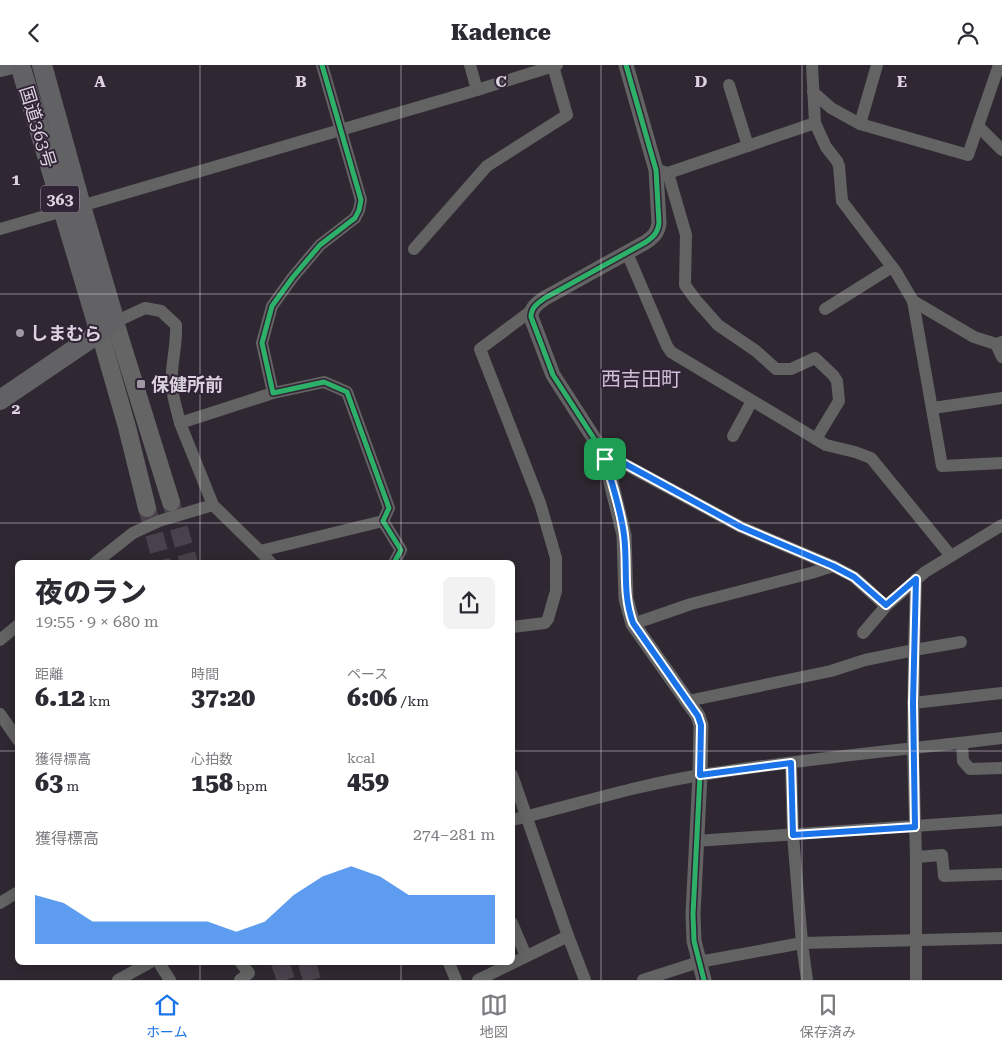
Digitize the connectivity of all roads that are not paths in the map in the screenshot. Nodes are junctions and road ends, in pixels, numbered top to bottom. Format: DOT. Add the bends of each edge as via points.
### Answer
graph roads {
  1 [pos="8,65"];
  2 [pos="20,65"];
  3 [pos="42,65"];
  4 [pos="322,65"];
  5 [pos="470,65"];
  6 [pos="626,65"];
  7 [pos="812,65"];
  8 [pos="877,65"];
  9 [pos="1000,65"];
  10 [pos="555,66"];
  11 [pos="0,67"];
  12 [pos="729,85"];
  13 [pos="997,85"];
  14 [pos="477,89"];
  15 [pos="813,92"];
  16 [pos="815,123"];
  17 [pos="860,124"];
  18 [pos="978,126"];
  19 [pos="341,130"];
  20 [pos="748,146"];
  21 [pos="1002,151"];
  22 [pos="662,171"];
  23 [pos="72,209"];
  24 [pos="0,229"];
  25 [pos="414,249"];
  26 [pos="626,253"];
  27 [pos="892,267"];
  28 [pos="913,301"];
  29 [pos="826,309"];
  30 [pos="531,311"];
  31 [pos="108,328"];
  32 [pos="999,343"];
  33 [pos="1002,357"];
  34 [pos="273,393"];
  35 [pos="1002,398"];
  36 [pos="0,400"];
  37 [pos="752,401"];
  38 [pos="933,408"];
  39 [pos="180,423"];
  40 [pos="733,436"];
  41 [pos="816,439"];
  42 [pos="605,459"];
  43 [pos="1002,463"];
  44 [pos="171,502"];
  45 [pos="213,505"];
  46 [pos="147,508"];
  47 [pos="383,521"];
  48 [pos="1002,525"];
  49 [pos="260,551"];
  50 [pos="951,556"];
  51 [pos="99,560"];
  52 [pos="268,560"];
  53 [pos="396,560"];
  54 [pos="833,566"];
  55 [pos="916,579"];
  56 [pos="886,605"];
  57 [pos="633,623"];
  58 [pos="515,627"];
  59 [pos="15,628"];
  60 [pos="863,633"];
  61 [pos="0,640"];
  62 [pos="961,642"];
  63 [pos="914,650"];
  64 [pos="1002,693"];
  65 [pos="688,701"];
  66 [pos="913,703"];
  67 [pos="0,714"];
  68 [pos="15,736"];
  69 [pos="1002,738"];
  70 [pos="962,743"];
  71 [pos="913,749"];
  72 [pos="791,763"];
  73 [pos="1002,768"];
  74 [pos="700,775"];
  75 [pos="515,786"];
  76 [pos="527,816"];
  77 [pos="515,819"];
  78 [pos="1002,820"];
  79 [pos="915,827"];
  80 [pos="793,835"];
  81 [pos="696,841"];
  82 [pos="916,857"];
  83 [pos="1002,873"];
  84 [pos="15,894"];
  85 [pos="0,903"];
  86 [pos="515,930"];
  87 [pos="568,936"];
  88 [pos="1002,938"];
  89 [pos="915,941"];
  90 [pos="802,943"];
  91 [pos="526,956"];
  92 [pos="515,962"];
  93 [pos="699,962"];
  94 [pos="145,965"];
  95 [pos="160,965"];
  96 [pos="243,965"];
  97 [pos="450,965"];
  98 [pos="508,965"];
  99 [pos="118,980"];
  100 [pos="170,980"];
  101 [pos="240,980"];
  102 [pos="456,980"];
  103 [pos="478,980"];
  104 [pos="585,980"];
  105 [pos="643,980"];
  106 [pos="704,980"];
  107 [pos="807,980"];
  108 [pos="916,980"];
  1 -- 11 [label="main road"];
  2 -- 23 [label="highway, 国道363号 / 363"];
  3 -- 23 [label="highway, 国道363号 / 363"];
  4 -- 19 [label="street"];
  5 -- 14 [label="street"];
  6 -- 22 [label="street"];
  7 -- 15 [label="street"];
  8 -- 17 [label="street"];
  9 -- 13 [label="street"];
  10 -- 14 [label="street"];
  10 -- 25 [label="street" via="567,115 487,166"];
  12 -- 20 [label="street"];
  13 -- 18 [label="street"];
  14 -- 19 [label="street"];
  15 -- 16 [label="street"];
  15 -- 17 [label="street" via="831,108"];
  16 -- 20 [label="street"];
  16 -- 27 [label="street" via="839,166 842,201"];
  17 -- 18 [label="street" via="968,155"];
  18 -- 21 [label="street"];
  19 -- 23 [label="street"];
  19 -- 34 [label="street" via="361,200 359,210 355,217 320,245 272,306 262,343"];
  20 -- 22 [label="street"];
  22 -- 26 [label="street" via="658,230 646,242"];
  22 -- 41 [label="street" via="686,235 686,285 695,299 718,325 776,369 791,369 814,358 837,381 839,401"];
  23 -- 24 [label="street"];
  23 -- 31 [label="highway, 国道363号 / 363"];
  26 -- 30 [label="street" via="545,298"];
  26 -- 37 [label="street" via="671,352"];
  27 -- 28 [label="street"];
  27 -- 29 [label="street"];
  28 -- 32 [label="street" via="974,337"];
  28 -- 38 [label="street"];
  30 -- 42 [label="street" via="552,375"];
  30 -- 58 [label="street" via="480,349 540,503 556,558 556,591 548,619 545,623"];
  31 -- 36 [label="highway"];
  31 -- 39 [label="street" via="145,308 162,311 176,325 172,391"];
  31 -- 44 [label="main road"];
  31 -- 46 [label="main road"];
  32 -- 33 [label="street"];
  34 -- 39 [label="street"];
  34 -- 47 [label="street" via="324,381 347,392 389,508"];
  35 -- 38 [label="street"];
  37 -- 40 [label="street"];
  37 -- 41 [label="street"];
  38 -- 43 [label="street" via="942,466"];
  39 -- 45 [label="street"];
  41 -- 50 [label="street" via="871,458"];
  42 -- 54 [label="street" via="616,459 741,527"];
  42 -- 57 [label="street" via="624,535 626,599"];
  45 -- 49 [label="street"];
  45 -- 51 [label="street" via="159,521 133,533"];
  47 -- 49 [label="street"];
  47 -- 53 [label="street" via="401,550"];
  48 -- 50 [label="street"];
  49 -- 52 [label="street"];
  50 -- 55 [label="street"];
  54 -- 56 [label="street" via="854,577"];
  54 -- 57 [label="street"];
  55 -- 56 [label="street"];
  55 -- 63 [label="street"];
  56 -- 60 [label="street"];
  57 -- 65 [label="street"];
  59 -- 61 [label="street"];
  62 -- 63 [label="street"];
  63 -- 65 [label="street"];
  63 -- 66 [label="street"];
  64 -- 66 [label="street"];
  65 -- 74 [label="street" via="701,725"];
  66 -- 71 [label="street"];
  67 -- 68 [label="street"];
  69 -- 70 [label="street"];
  70 -- 71 [label="street"];
  70 -- 73 [label="street" via="963,761 970,769"];
  71 -- 72 [label="street"];
  71 -- 79 [label="street"];
  72 -- 74 [label="street"];
  72 -- 80 [label="street"];
  74 -- 76 [label="street"];
  74 -- 81 [label="street"];
  75 -- 76 [label="street"];
  76 -- 77 [label="street"];
  76 -- 87 [label="street"];
  78 -- 79 [label="street"];
  79 -- 80 [label="street"];
  79 -- 82 [label="street"];
  80 -- 81 [label="street"];
  80 -- 90 [label="street"];
  81 -- 93 [label="street" via="693,914"];
  82 -- 83 [label="street" via="942,855 944,876"];
  82 -- 89 [label="street"];
  84 -- 85 [label="street"];
  86 -- 91 [label="street"];
  87 -- 91 [label="street"];
  87 -- 104 [label="street"];
  88 -- 89 [label="street"];
  89 -- 90 [label="street"];
  89 -- 108 [label="street"];
  90 -- 93 [label="street"];
  90 -- 107 [label="street"];
  91 -- 92 [label="street"];
  93 -- 105 [label="street"];
  93 -- 106 [label="street"];
  94 -- 99 [label="street"];
  95 -- 100 [label="street"];
  96 -- 101 [label="street" via="249,973"];
  97 -- 102 [label="street"];
  98 -- 103 [label="street"];
}
